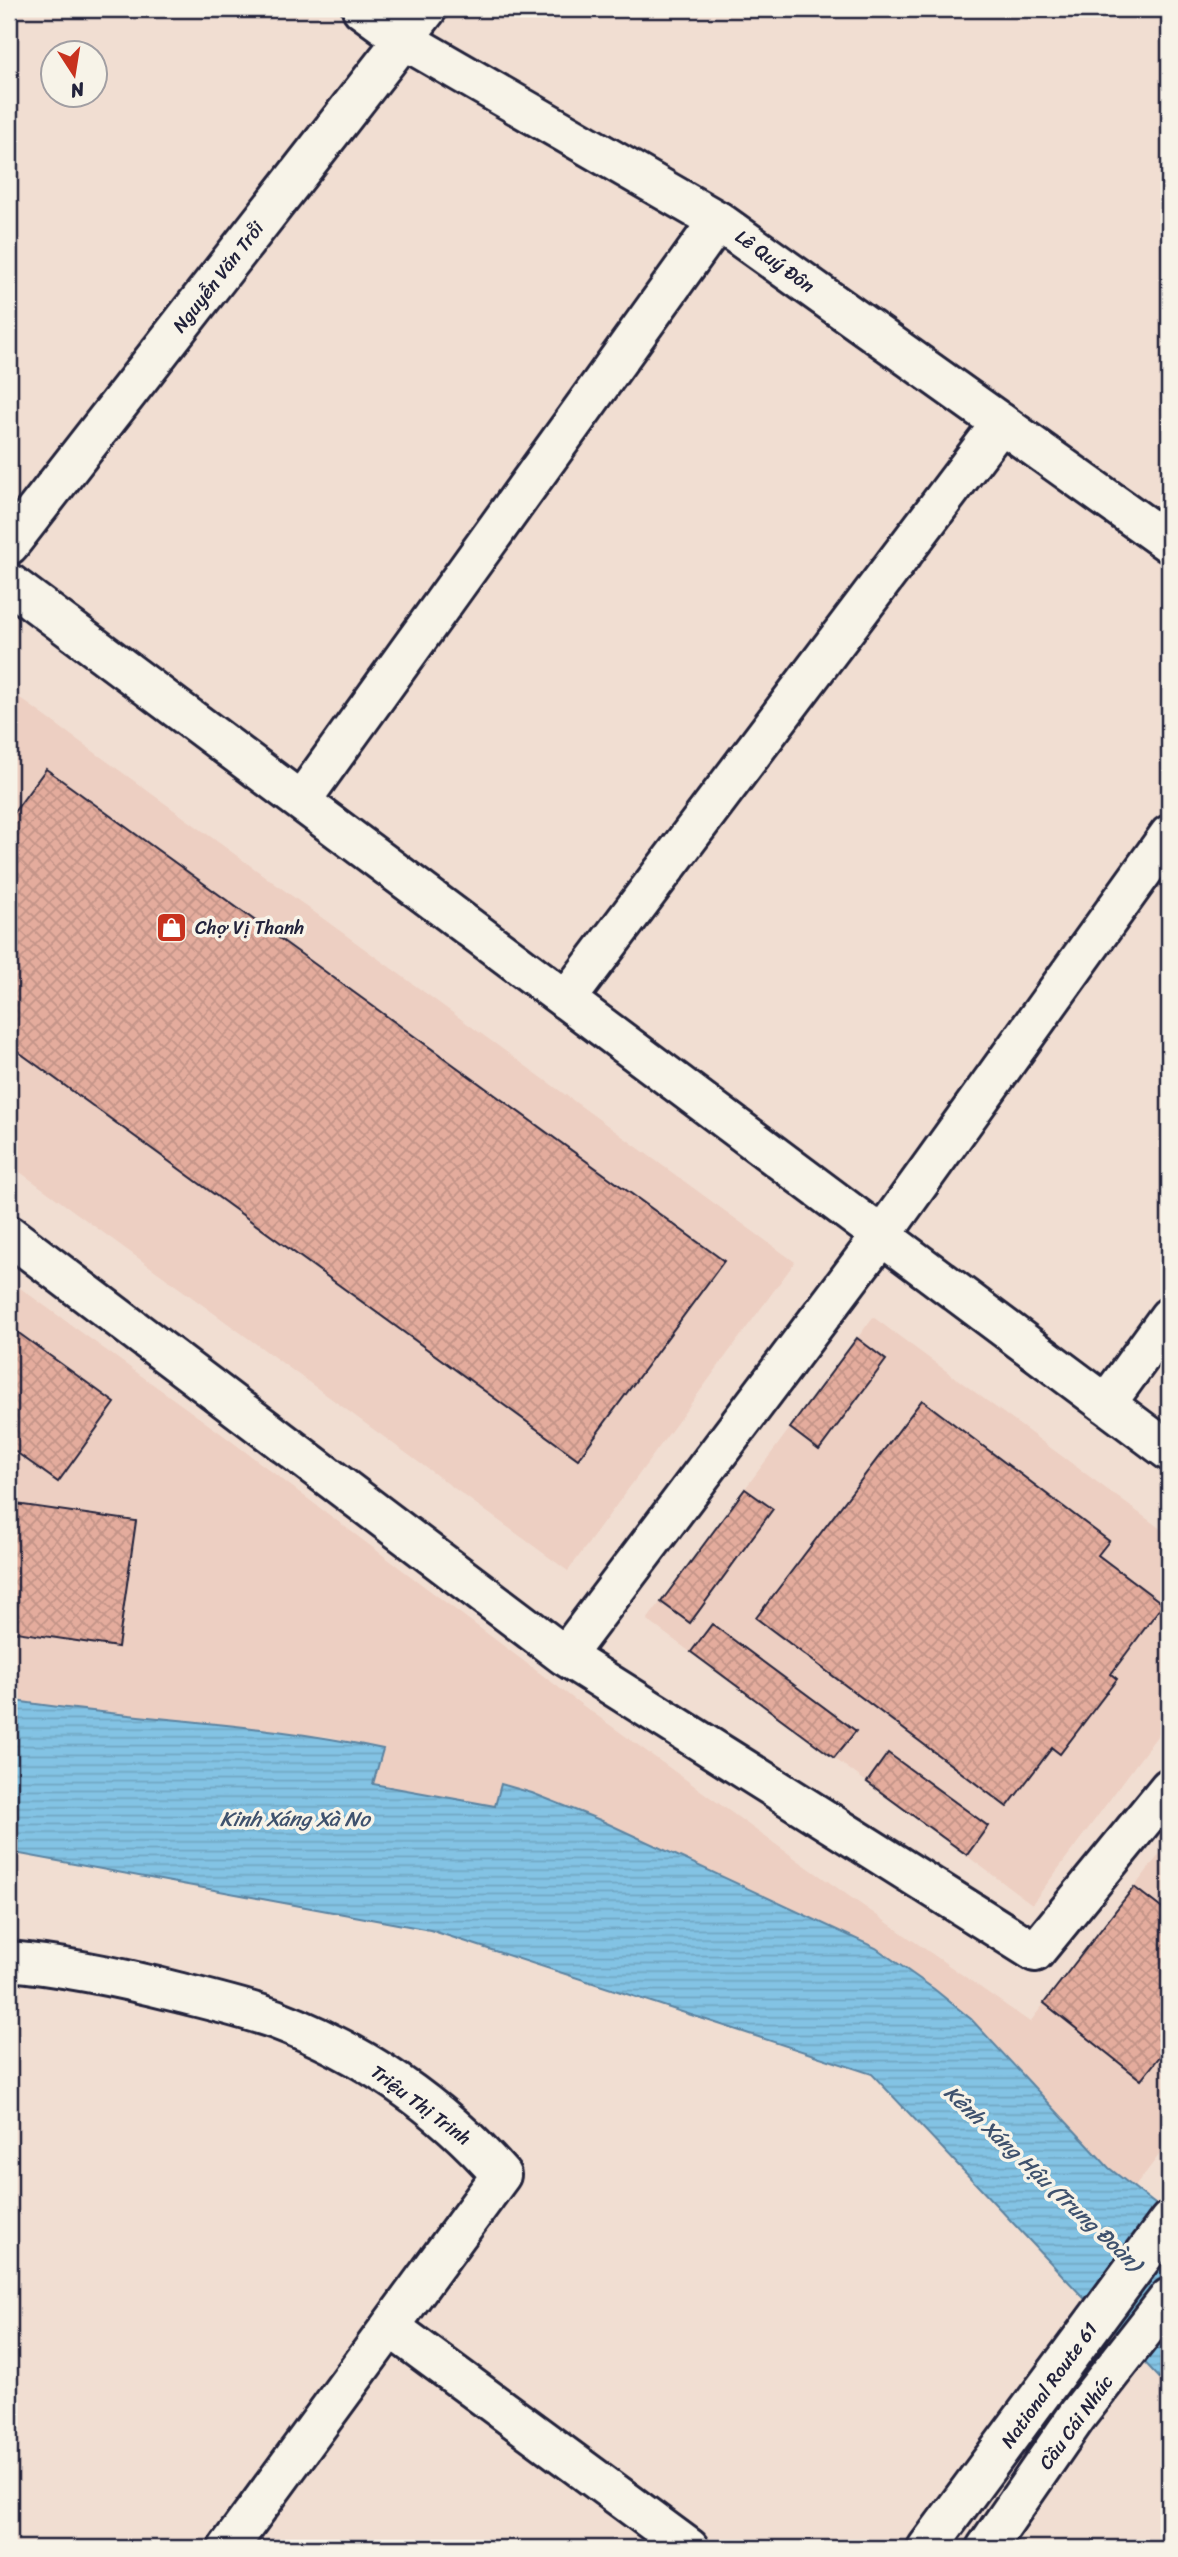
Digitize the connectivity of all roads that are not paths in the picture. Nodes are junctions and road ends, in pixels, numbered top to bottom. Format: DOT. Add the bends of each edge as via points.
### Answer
graph roads {
  1 [pos="362,9"];
  2 [pos="427,9"];
  3 [pos="403,38"];
  4 [pos="719,221"];
  5 [pos="1001,423"];
  6 [pos="1169,543"];
  7 [pos="9,545"];
  8 [pos="9,583"];
  9 [pos="301,801"];
  10 [pos="1169,835"];
  11 [pos="566,1000"];
  12 [pos="9,1235"];
  13 [pos="882,1236"];
  14 [pos="1169,1317"];
  15 [pos="1106,1404"];
  16 [pos="1169,1451"];
  17 [pos="565,1656"];
  18 [pos="1169,1788"];
  19 [pos="9,1961"];
  20 [pos="1169,2221"];
  21 [pos="1169,2298"];
  22 [pos="390,2327"];
  23 [pos="228,2548"];
  24 [pos="689,2548"];
  25 [pos="927,2548"];
  26 [pos="986,2548"];
  1 -- 3 [label="main road, Lê Quý Đôn"];
  2 -- 3 [label="main road, Nguyễn Văn Trỗi"];
  3 -- 4 [label="main road, Lê Quý Đôn"];
  3 -- 7 [label="main road, Nguyễn Văn Trỗi"];
  4 -- 5 [label="main road, Lê Quý Đôn"];
  4 -- 9 [label="main road"];
  5 -- 6 [label="main road, Lê Quý Đôn"];
  5 -- 11 [label="main road"];
  8 -- 9 [label="main road"];
  9 -- 11 [label="main road"];
  10 -- 13 [label="main road"];
  11 -- 13 [label="main road"];
  12 -- 17 [label="main road"];
  13 -- 15 [label="main road"];
  13 -- 17 [label="main road"];
  14 -- 15 [label="main road"];
  15 -- 16 [label="main road"];
  17 -- 18 [label="main road" via="1035,1952"];
  19 -- 22 [label="main road, Triệu Thị Trinh" via="157,1987 272,2019 317,2037 390,2078 476,2147 501,2175"];
  20 -- 25 [label="main road, National Route 61"];
  21 -- 26 [label="main road, Cầu Cái Nhúc" via="1077,2416"];
  22 -- 23 [label="main road, Triệu Thị Trinh"];
  22 -- 24 [label="main road"];
}
